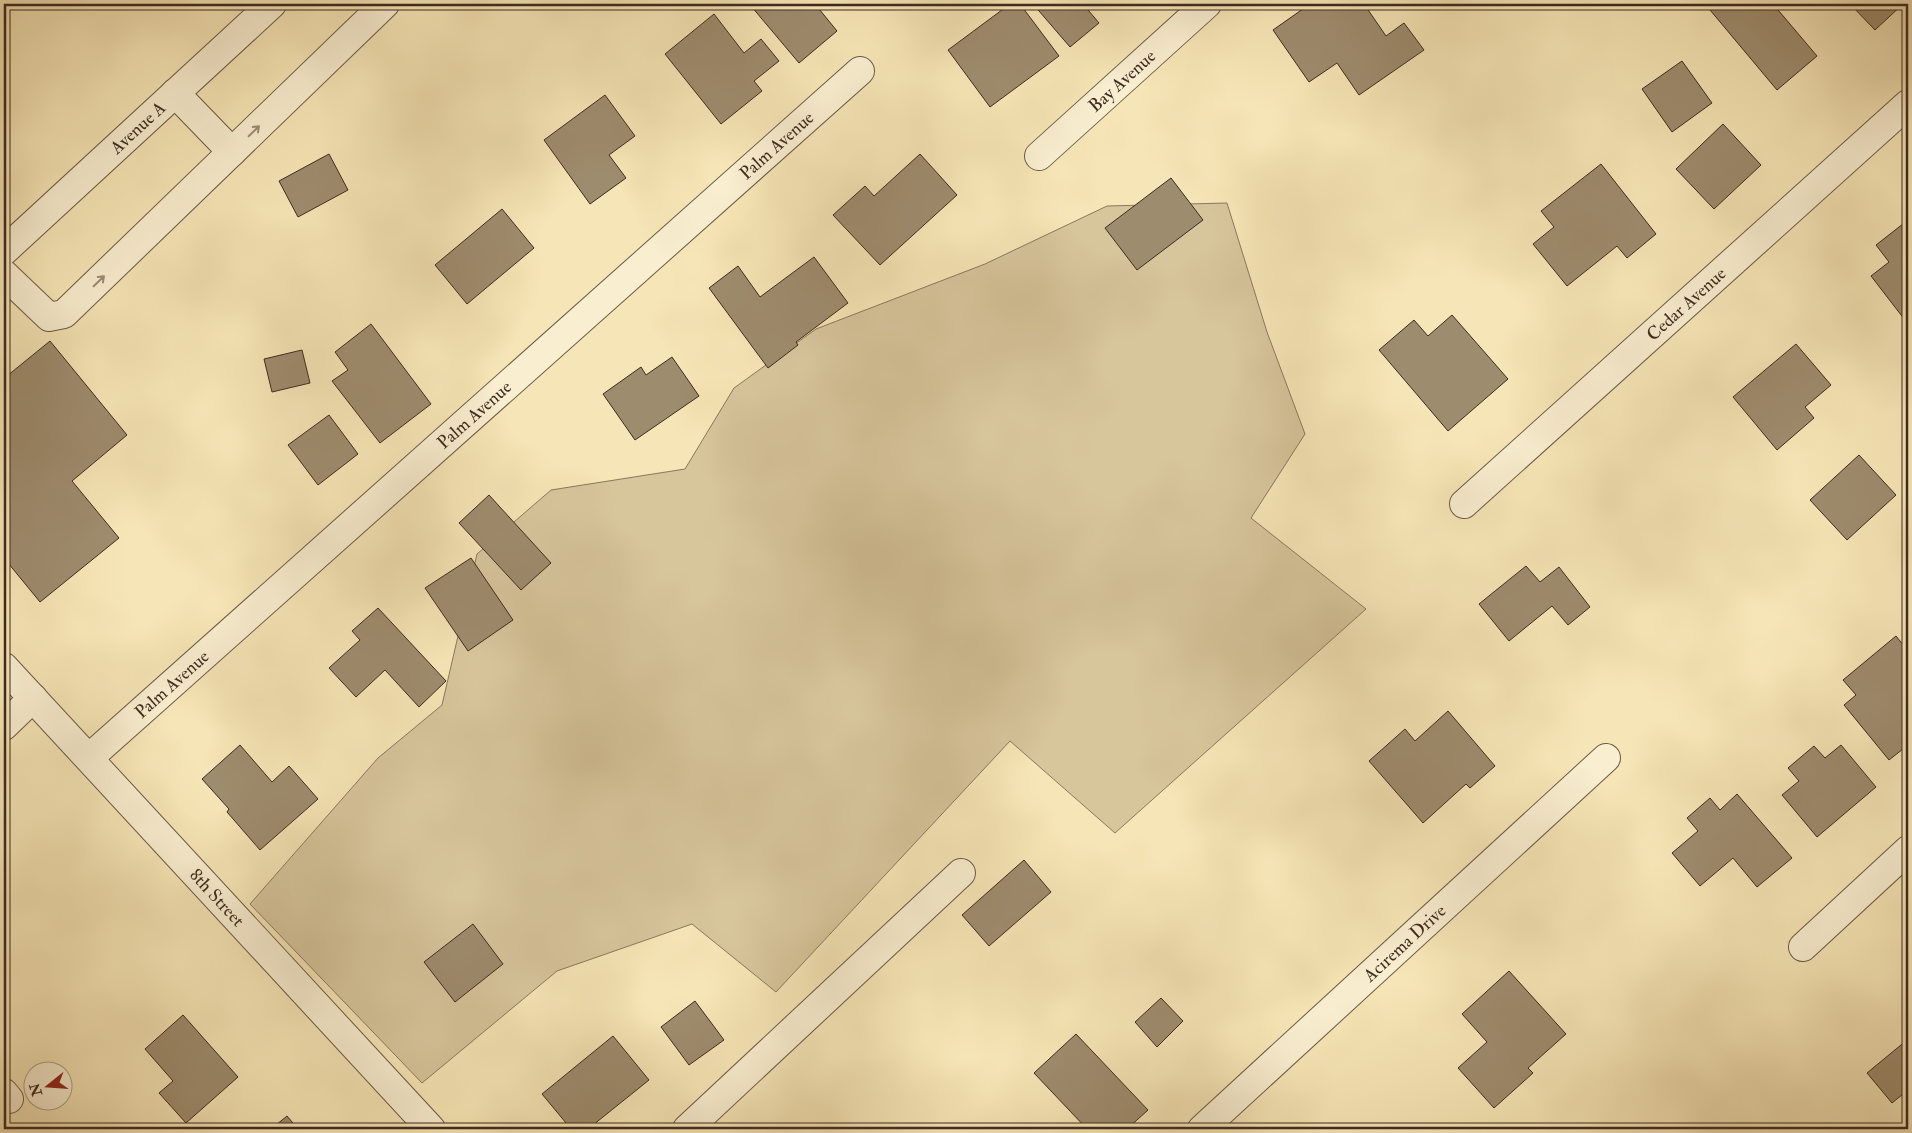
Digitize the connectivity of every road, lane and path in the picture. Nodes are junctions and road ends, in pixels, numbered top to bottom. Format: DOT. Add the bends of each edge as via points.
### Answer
graph roads {
  1 [pos="272,4"];
  2 [pos="385,4"];
  3 [pos="1207,4"];
  4 [pos="860,71"];
  5 [pos="175,93"];
  6 [pos="1908,104"];
  7 [pos="232,152"];
  8 [pos="1039,156"];
  9 [pos="4,251"];
  10 [pos="4,274"];
  11 [pos="1464,504"];
  12 [pos="4,667"];
  13 [pos="33,698"];
  14 [pos="4,726"];
  15 [pos="89,758"];
  16 [pos="1606,758"];
  17 [pos="1908,850"];
  18 [pos="961,873"];
  19 [pos="1803,947"];
  20 [pos="431,1129"];
  21 [pos="687,1129"];
  22 [pos="1202,1129"];
  1 -- 5 [label="street, Avenue A"];
  7 -- 2 [label="street, one-way"];
  3 -- 8 [label="street, Bay Avenue"];
  4 -- 15 [label="street, Palm Avenue"];
  5 -- 7 [label="street"];
  5 -- 9 [label="street, Avenue A"];
  6 -- 11 [label="street, Cedar Avenue"];
  10 -- 7 [label="street, one-way" via="49,317 64,314"];
  12 -- 13 [label="street, 8th Street"];
  13 -- 14 [label="street"];
  13 -- 15 [label="street, 8th Street"];
  15 -- 20 [label="street, 8th Street"];
  16 -- 22 [label="street, Acirema Drive"];
  17 -- 19 [label="street"];
  18 -- 21 [label="street"];
}
